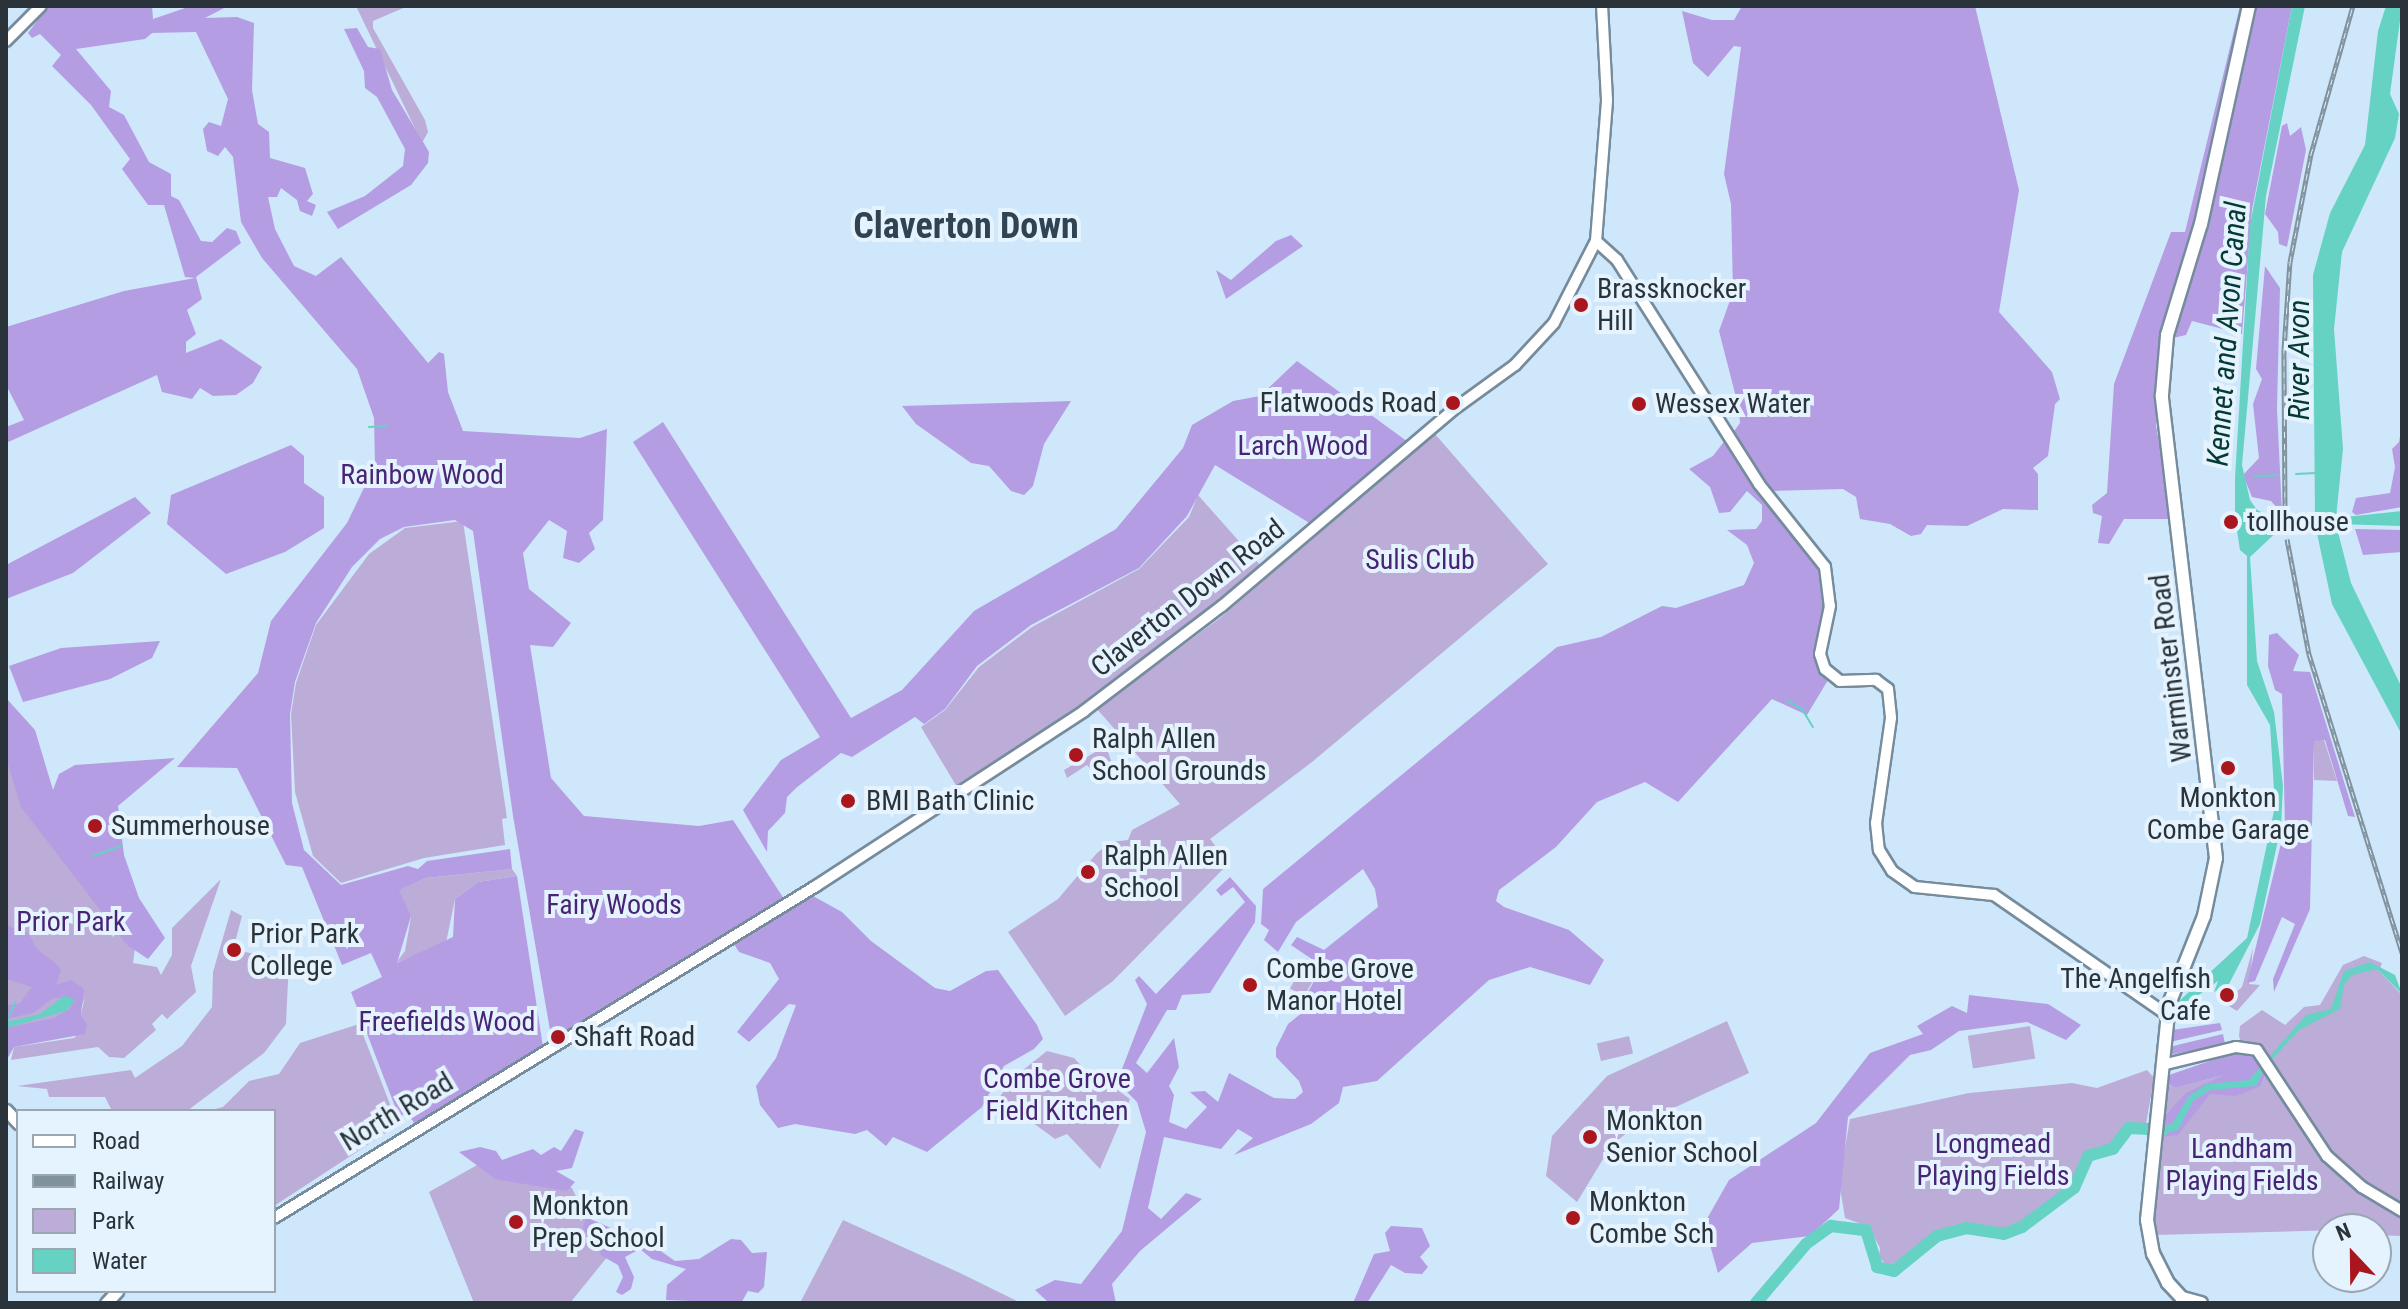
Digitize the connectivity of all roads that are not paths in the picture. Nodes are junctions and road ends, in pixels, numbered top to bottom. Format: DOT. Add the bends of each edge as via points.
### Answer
graph roads {
  1 [pos="41,6"];
  2 [pos="1602,6"];
  3 [pos="2249,6"];
  4 [pos="6,41"];
  5 [pos="1596,241"];
  6 [pos="2165,1010"];
  7 [pos="546,1050"];
  8 [pos="2162,1065"];
  9 [pos="2402,1211"];
  10 [pos="276,1217"];
  11 [pos="2201,1303"];
  1 -- 4 [label="street"];
  2 -- 5 [label="street, Claverton Down Road" via="1607,100"];
  3 -- 6 [label="highway, Warminster Road" via="2201,224 2167,335 2163,434 2183,561 2216,858 2204,916"];
  5 -- 6 [label="street" via="1617,260 1763,491 1825,567 1830,606 1820,654 1825,669 1840,681 1876,680 1888,689 1891,718 1876,823 1879,850 1892,871 1915,887 1994,895"];
  5 -- 7 [label="street, Claverton Down Road" via="1563,309 1522,358 1212,615 964,791"];
  6 -- 8 [label="highway, Warminster Road"];
  7 -- 10 [label="street, North Road"];
  8 -- 9 [label="street" via="2248,1047 2266,1058 2301,1122 2327,1156 2362,1187"];
  8 -- 11 [label="highway, Warminster Road" via="2147,1209 2153,1254 2182,1298"];
}
